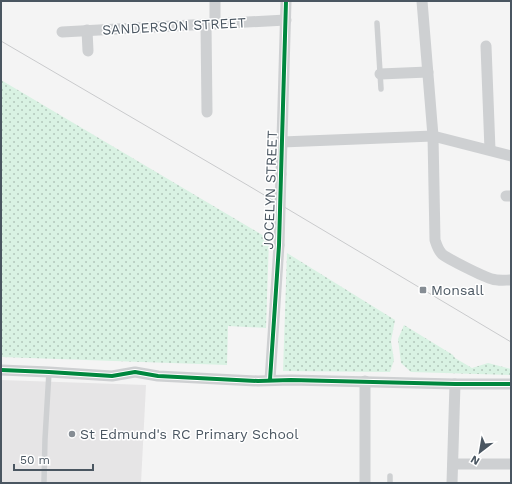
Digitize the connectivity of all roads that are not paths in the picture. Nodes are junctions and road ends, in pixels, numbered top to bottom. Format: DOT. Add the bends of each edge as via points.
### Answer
graph roads {
  1 [pos="215,1"];
  2 [pos="286,1"];
  3 [pos="422,1"];
  4 [pos="286,20"];
  5 [pos="377,23"];
  6 [pos="210,24"];
  7 [pos="87,30"];
  8 [pos="62,32"];
  9 [pos="486,46"];
  10 [pos="88,50"];
  11 [pos="428,72"];
  12 [pos="380,74"];
  13 [pos="381,90"];
  14 [pos="207,112"];
  15 [pos="433,136"];
  16 [pos="282,142"];
  17 [pos="490,150"];
  18 [pos="511,156"];
  19 [pos="511,280"];
  20 [pos="1,370"];
  21 [pos="49,372"];
  22 [pos="270,380"];
  23 [pos="366,382"];
  24 [pos="455,384"];
  25 [pos="511,384"];
  26 [pos="453,464"];
  27 [pos="511,464"];
  28 [pos="390,476"];
  29 [pos="44,481"];
  30 [pos="365,483"];
  31 [pos="390,483"];
  32 [pos="452,483"];
  1 -- 6 [label="street"];
  2 -- 4 [label="street, JOCELYN STREET"];
  3 -- 11 [label="street"];
  4 -- 6 [label="street, SANDERSON STREET"];
  4 -- 16 [label="street, JOCELYN STREET"];
  5 -- 12 [label="lane"];
  6 -- 7 [label="street, SANDERSON STREET"];
  6 -- 14 [label="street"];
  7 -- 8 [label="street, SANDERSON STREET"];
  7 -- 10 [label="street"];
  9 -- 17 [label="street"];
  11 -- 12 [label="street"];
  11 -- 15 [label="street"];
  12 -- 13 [label="lane"];
  15 -- 16 [label="street"];
  15 -- 17 [label="street"];
  15 -- 19 [label="street" via="435,240 438,249 445,256 486,277"];
  16 -- 22 [label="street, JOCELYN STREET, bridge" via="280,245"];
  17 -- 18 [label="street"];
  20 -- 21 [label="street"];
  21 -- 22 [label="street" via="112,376 135,372 158,376"];
  21 -- 29 [label="lane"];
  22 -- 23 [label="street"];
  23 -- 24 [label="street"];
  23 -- 30 [label="street"];
  24 -- 25 [label="street"];
  24 -- 26 [label="street"];
  26 -- 27 [label="street"];
  26 -- 32 [label="street"];
  28 -- 31 [label="lane"];
}
